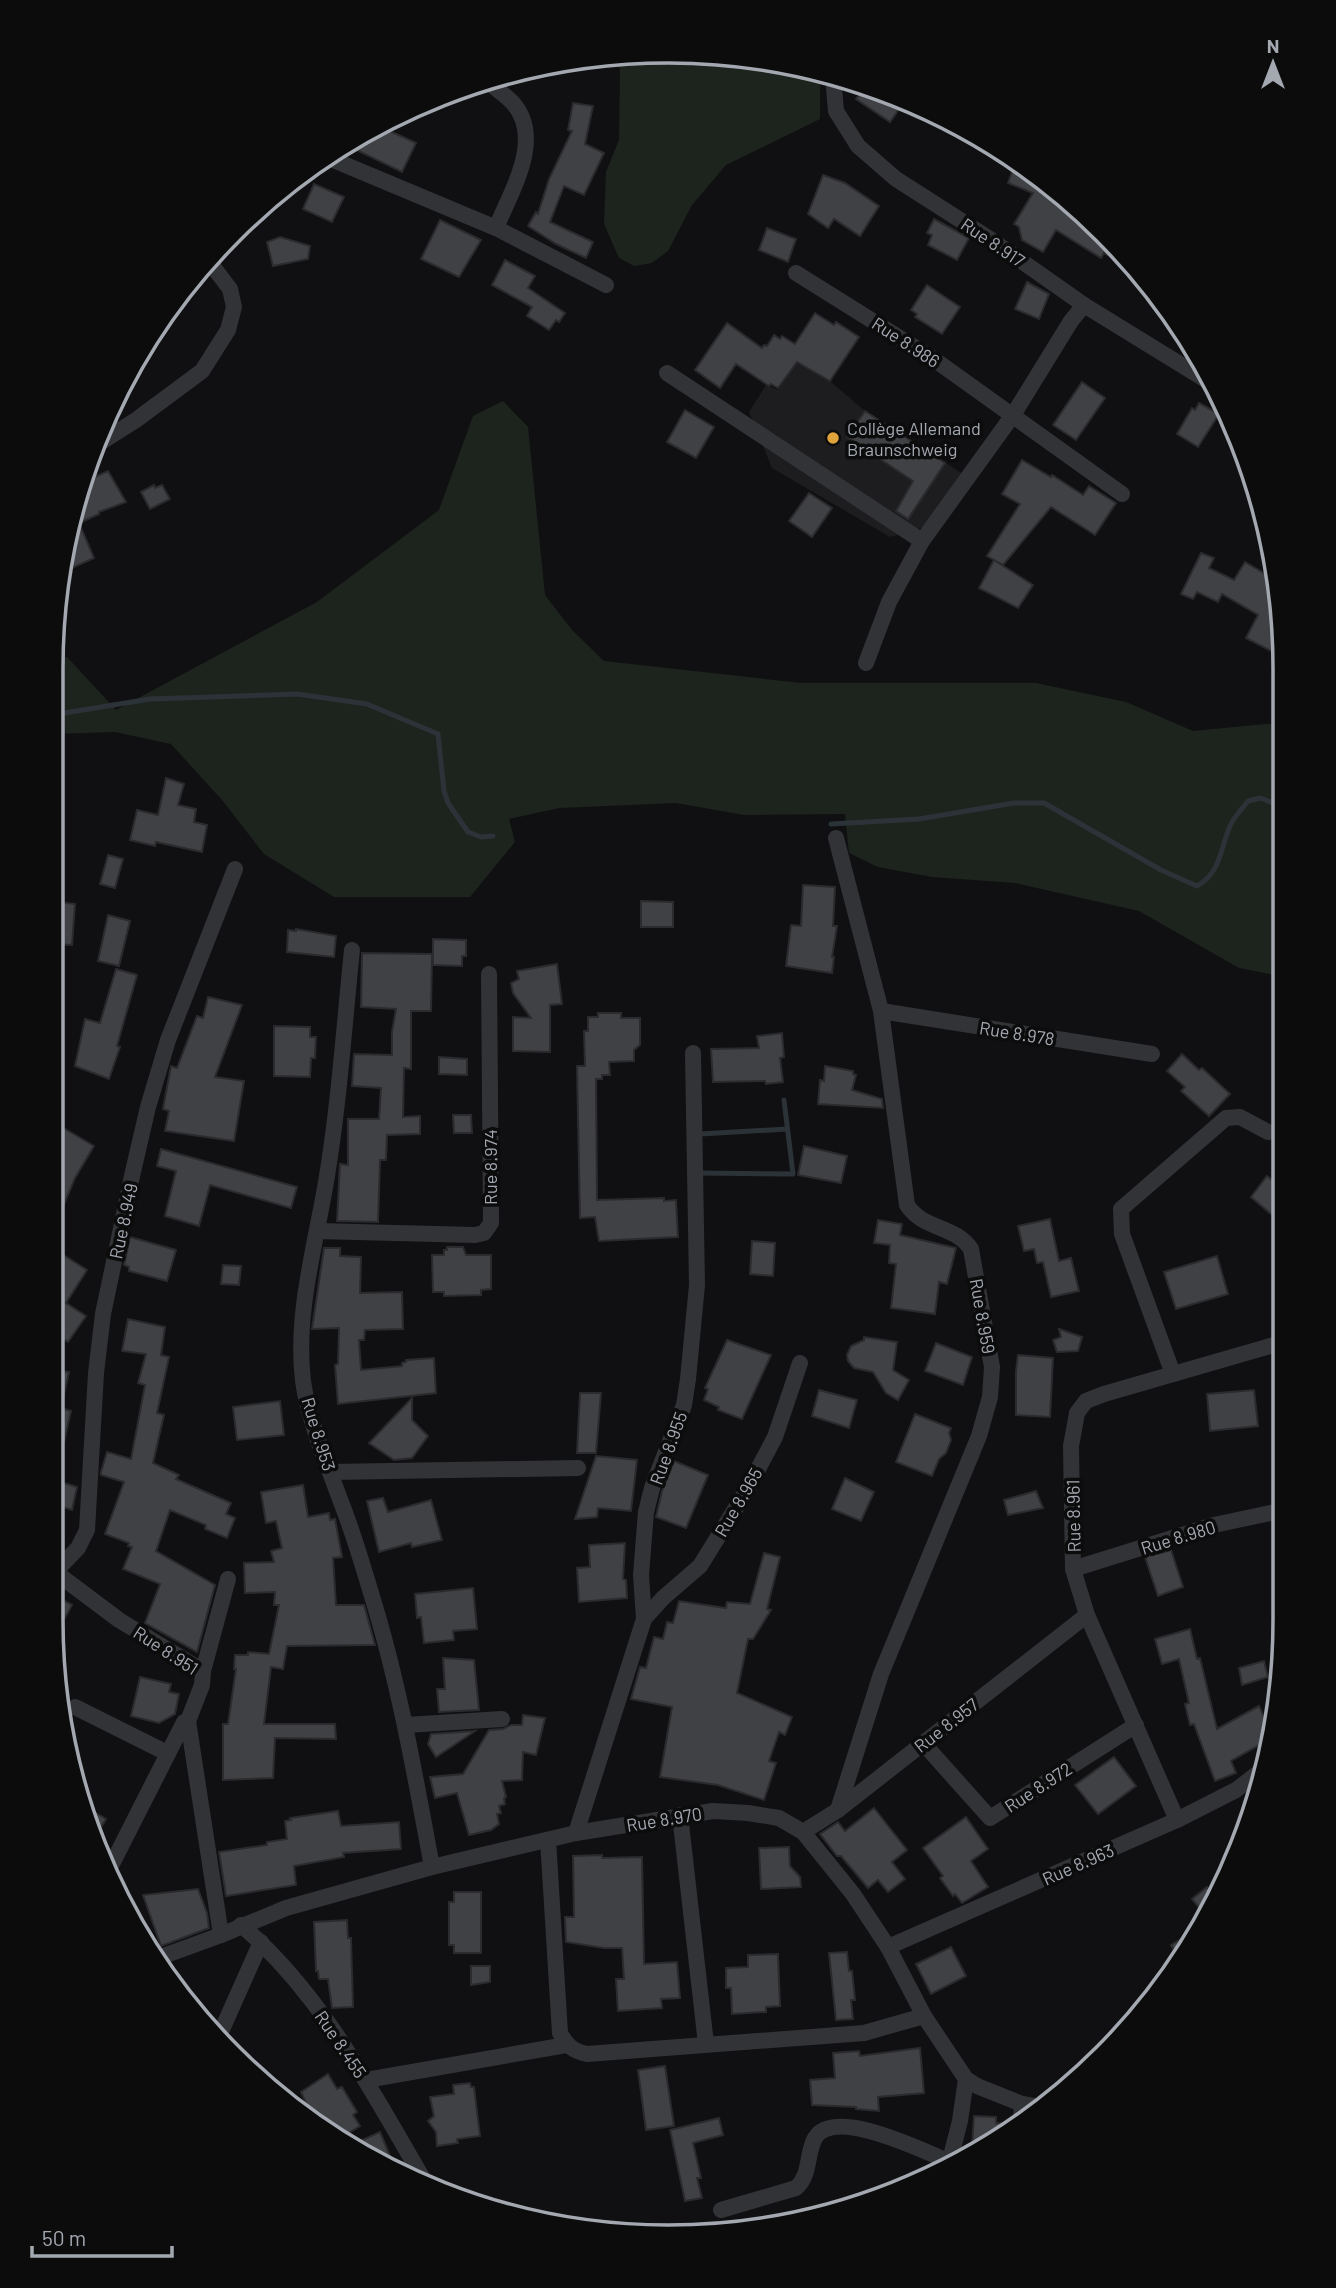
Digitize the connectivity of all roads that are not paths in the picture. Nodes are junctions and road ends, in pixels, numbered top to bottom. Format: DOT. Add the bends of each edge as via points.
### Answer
graph roads {
  1 [pos="834,87"];
  2 [pos="496,88"];
  3 [pos="337,162"];
  4 [pos="496,228"];
  5 [pos="214,268"];
  6 [pos="796,273"];
  7 [pos="606,285"];
  8 [pos="1084,305"];
  9 [pos="667,373"];
  10 [pos="1197,374"];
  11 [pos="1013,415"];
  12 [pos="108,437"];
  13 [pos="1122,494"];
  14 [pos="922,541"];
  15 [pos="866,663"];
  16 [pos="836,838"];
  17 [pos="234,869"];
  18 [pos="352,950"];
  19 [pos="489,974"];
  20 [pos="881,1011"];
  21 [pos="694,1053"];
  22 [pos="1152,1054"];
  23 [pos="1268,1132"];
  24 [pos="317,1231"];
  25 [pos="1273,1345"];
  26 [pos="800,1363"];
  27 [pos="1173,1374"];
  28 [pos="578,1468"];
  29 [pos="330,1472"];
  30 [pos="1273,1512"];
  31 [pos="63,1564"];
  32 [pos="1073,1569"];
  33 [pos="228,1579"];
  34 [pos="63,1581"];
  35 [pos="1087,1615"];
  36 [pos="644,1619"];
  37 [pos="203,1671"];
  38 [pos="75,1707"];
  39 [pos="502,1719"];
  40 [pos="188,1721"];
  41 [pos="406,1725"];
  42 [pos="1136,1725"];
  43 [pos="923,1743"];
  44 [pos="167,1753"];
  45 [pos="1252,1778"];
  46 [pos="838,1810"];
  47 [pos="680,1815"];
  48 [pos="1177,1820"];
  49 [pos="803,1832"];
  50 [pos="576,1833"];
  51 [pos="548,1840"];
  52 [pos="113,1861"];
  53 [pos="432,1867"];
  54 [pos="241,1925"];
  55 [pos="221,1935"];
  56 [pos="261,1942"];
  57 [pos="888,1947"];
  58 [pos="165,1956"];
  59 [pos="924,2016"];
  60 [pos="222,2029"];
  61 [pos="566,2045"];
  62 [pos="706,2045"];
  63 [pos="966,2079"];
  64 [pos="366,2080"];
  65 [pos="1023,2104"];
  66 [pos="1029,2105"];
  67 [pos="1022,2110"];
  68 [pos="950,2155"];
  69 [pos="944,2158"];
  70 [pos="419,2171"];
  71 [pos="721,2210"];
  1 -- 8 [label="street, Rue 8.917" via="836,111 858,146 896,179"];
  2 -- 4 [label="street" via="519,111 527,137 525,155"];
  3 -- 4 [label="street"];
  4 -- 7 [label="street"];
  5 -- 12 [label="street" via="230,289 234,307 228,330 202,371"];
  6 -- 11 [label="street, Rue 8.986"];
  8 -- 10 [label="street, Rue 8.917"];
  8 -- 11 [label="street"];
  9 -- 14 [label="street"];
  11 -- 13 [label="street, Rue 8.986"];
  11 -- 14 [label="street"];
  14 -- 15 [label="street" via="889,602"];
  16 -- 20 [label="street, Rue 8.959"];
  17 -- 31 [label="street, Rue 8.949" via="168,1040 148,1107 103,1314 87,1530"];
  18 -- 24 [label="street, Rue 8.953"];
  19 -- 24 [label="street, Rue 8.974" via="491,1223 475,1236"];
  20 -- 22 [label="street, Rue 8.978"];
  20 -- 46 [label="street, Rue 8.959" via="907,1205 925,1223 964,1239 971,1249 992,1367 990,1397 979,1436 881,1674"];
  21 -- 36 [label="street, Rue 8.955" via="698,1285 684,1405 646,1512 640,1575"];
  23 -- 27 [label="street" via="1240,1117 1226,1118 1121,1209 1122,1234"];
  24 -- 29 [label="street, Rue 8.953" via="301,1346 309,1412"];
  25 -- 27 [label="street, Rue 8.961"];
  26 -- 36 [label="street, Rue 8.965" via="775,1437 747,1490 700,1566"];
  27 -- 32 [label="street, Rue 8.961" via="1086,1401 1077,1413 1071,1446"];
  28 -- 29 [label="street"];
  29 -- 41 [label="street, Rue 8.953" via="388,1648"];
  30 -- 32 [label="street, Rue 8.980" via="1214,1525"];
  32 -- 35 [label="street, Rue 8.961"];
  33 -- 37 [label="street"];
  34 -- 37 [label="street, Rue 8.951"];
  35 -- 42 [label="street, Rue 8.961"];
  35 -- 43 [label="street, Rue 8.957"];
  36 -- 50 [label="street, Rue 8.955"];
  37 -- 40 [label="street, Rue 8.951"];
  38 -- 44 [label="street"];
  39 -- 41 [label="street"];
  40 -- 44 [label="street, Rue 8.951"];
  40 -- 55 [label="street"];
  41 -- 53 [label="street, Rue 8.953"];
  42 -- 43 [label="street, Rue 8.972" via="990,1818"];
  42 -- 48 [label="street, Rue 8.961"];
  43 -- 46 [label="street, Rue 8.957"];
  44 -- 52 [label="street, Rue 8.951"];
  45 -- 48 [label="street, Rue 8.963"];
  46 -- 49 [label="street, Rue 8.957"];
  47 -- 49 [label="street, Rue 8.970" via="748,1813 779,1818"];
  47 -- 50 [label="street, Rue 8.970"];
  47 -- 62 [label="street"];
  48 -- 57 [label="street, Rue 8.963"];
  49 -- 57 [label="street, Rue 8.970"];
  50 -- 51 [label="street, Rue 8.970"];
  51 -- 53 [label="street, Rue 8.970"];
  51 -- 61 [label="street" via="560,2033"];
  53 -- 54 [label="street, Rue 8.970"];
  54 -- 55 [label="street, Rue 8.970"];
  54 -- 56 [label="street, Rue 8.455"];
  55 -- 58 [label="street, Rue 8.970"];
  56 -- 60 [label="street"];
  56 -- 64 [label="street, Rue 8.455" via="321,2012"];
  57 -- 59 [label="street, Rue 8.970"];
  59 -- 62 [label="street" via="864,2033"];
  59 -- 63 [label="street, Rue 8.970"];
  61 -- 62 [label="street" via="587,2054"];
  61 -- 64 [label="street"];
  63 -- 65 [label="street"];
  63 -- 68 [label="street"];
  64 -- 70 [label="street, Rue 8.455"];
  65 -- 66 [label="street"];
  65 -- 67 [label="street"];
  69 -- 71 [label="street" via="868,2129 826,2129 813,2142 804,2182"];
}
